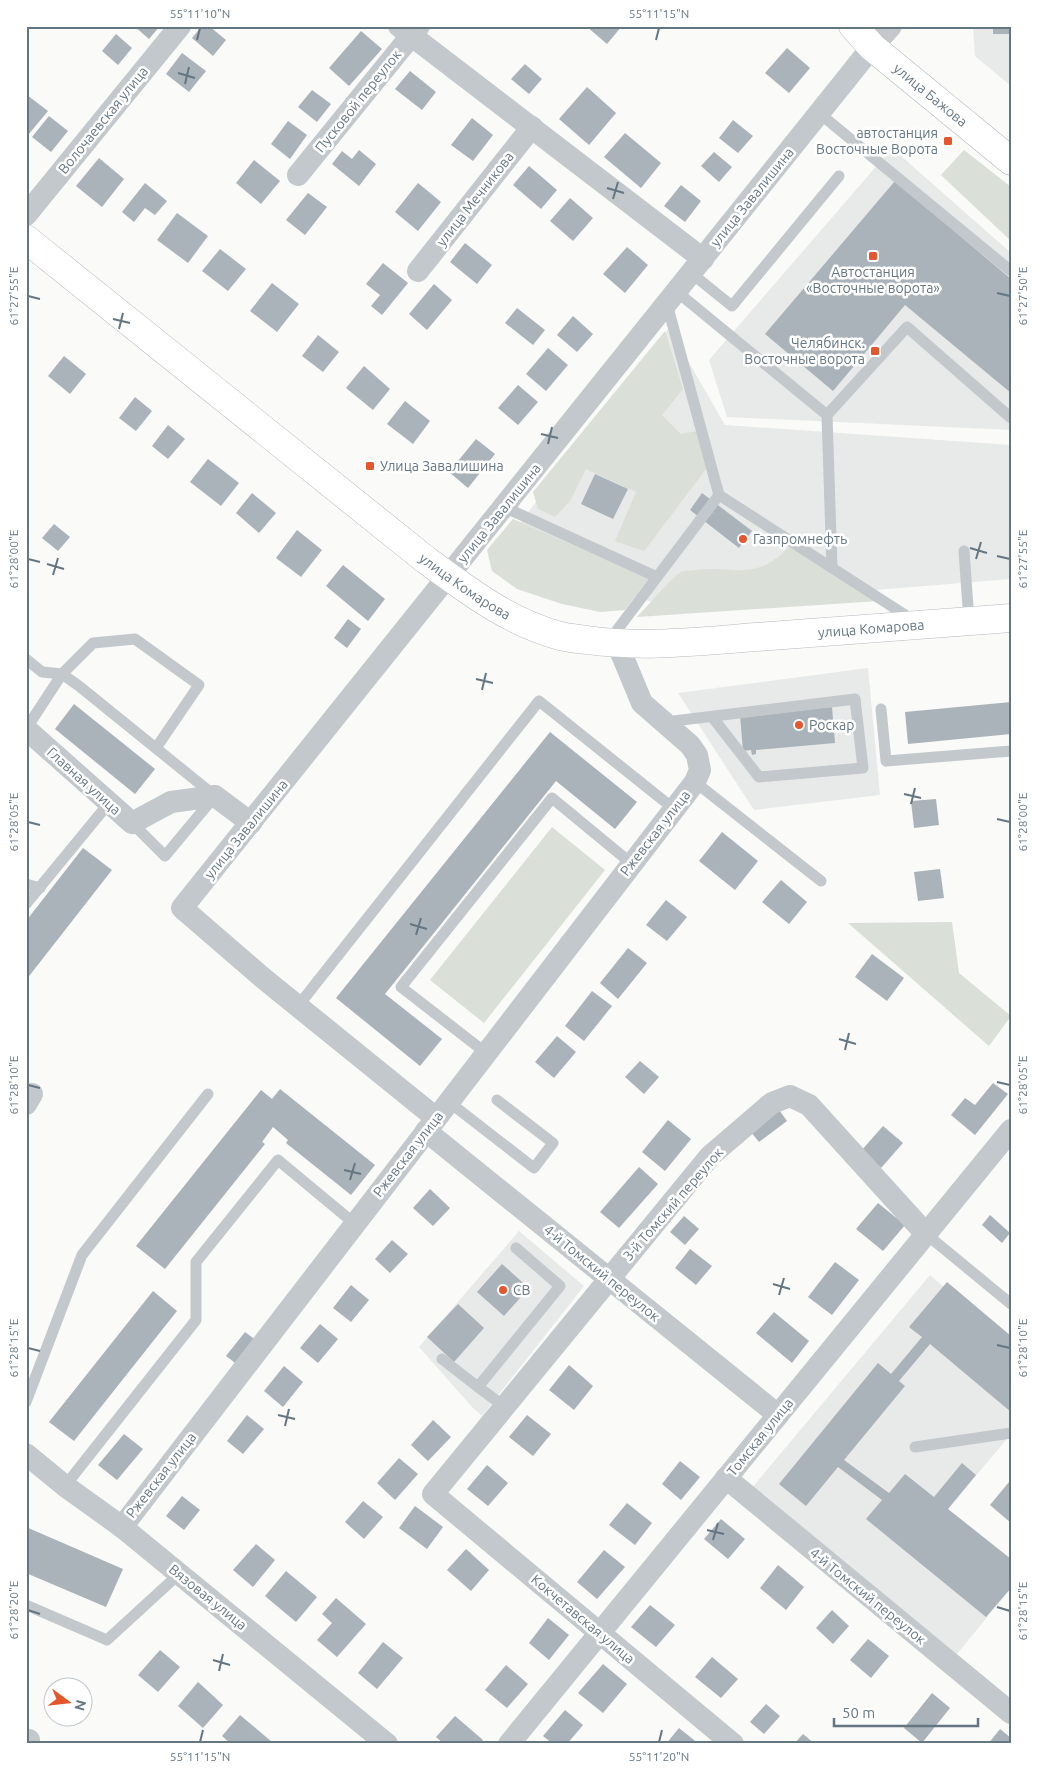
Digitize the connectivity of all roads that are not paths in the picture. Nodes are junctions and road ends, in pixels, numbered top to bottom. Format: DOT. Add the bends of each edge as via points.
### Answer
graph roads {
  1 [pos="180,26"];
  2 [pos="853,26"];
  3 [pos="891,26"];
  4 [pos="409,29"];
  5 [pos="872,47"];
  6 [pos="819,113"];
  7 [pos="532,128"];
  8 [pos="1011,161"];
  9 [pos="298,175"];
  10 [pos="838,176"];
  11 [pos="26,215"];
  12 [pos="26,239"];
  13 [pos="697,266"];
  14 [pos="418,271"];
  15 [pos="1011,271"];
  16 [pos="671,297"];
  17 [pos="827,415"];
  18 [pos="1011,418"];
  19 [pos="719,495"];
  20 [pos="504,507"];
  21 [pos="964,551"];
  22 [pos="832,568"];
  23 [pos="448,576"];
  24 [pos="657,577"];
  25 [pos="1011,618"];
  26 [pos="969,621"];
  27 [pos="920,625"];
  28 [pos="612,643"];
  29 [pos="26,659"];
  30 [pos="62,674"];
  31 [pos="881,709"];
  32 [pos="713,718"];
  33 [pos="665,722"];
  34 [pos="26,729"];
  35 [pos="156,748"];
  36 [pos="1011,752"];
  37 [pos="695,782"];
  38 [pos="215,796"];
  39 [pos="109,803"];
  40 [pos="674,809"];
  41 [pos="132,823"];
  42 [pos="251,823"];
  43 [pos="632,864"];
  44 [pos="820,881"];
  45 [pos="26,884"];
  46 [pos="40,888"];
  47 [pos="26,904"];
  48 [pos="182,908"];
  49 [pos="298,1006"];
  50 [pos="486,1053"];
  51 [pos="208,1094"];
  52 [pos="497,1100"];
  53 [pos="437,1117"];
  54 [pos="1011,1130"];
  55 [pos="355,1224"];
  56 [pos="926,1234"];
  57 [pos="516,1248"];
  58 [pos="609,1279"];
  59 [pos="1011,1304"];
  60 [pos="442,1359"];
  61 [pos="478,1386"];
  62 [pos="26,1402"];
  63 [pos="505,1407"];
  64 [pos="778,1415"];
  65 [pos="1011,1433"];
  66 [pos="915,1447"];
  67 [pos="26,1454"];
  68 [pos="726,1478"];
  69 [pos="65,1486"];
  70 [pos="433,1494"];
  71 [pos="122,1527"];
  72 [pos="179,1574"];
  73 [pos="26,1606"];
  74 [pos="600,1633"];
  75 [pos="1011,1713"];
  76 [pos="388,1744"];
  77 [pos="509,1744"];
  78 [pos="733,1744"];
  1 -- 11 [label="street, Волочаевская улица"];
  2 -- 5 [label="main road, улица Бажова"];
  3 -- 5 [label="street, улица Завалишина"];
  4 -- 7 [label="street"];
  4 -- 9 [label="street, Пусковой переулок"];
  5 -- 6 [label="street, улица Завалишина"];
  5 -- 8 [label="main road, улица Бажова"];
  6 -- 13 [label="street, улица Завалишина"];
  6 -- 15 [label="lane"];
  7 -- 13 [label="street"];
  7 -- 14 [label="street, улица Мечникова"];
  10 -- 13 [label="lane" via="732,306"];
  12 -- 23 [label="main road, улица Комарова"];
  13 -- 16 [label="street, улица Завалишина"];
  16 -- 17 [label="lane"];
  16 -- 19 [label="lane"];
  16 -- 20 [label="street, улица Завалишина"];
  17 -- 18 [label="lane" via="906,327"];
  17 -- 22 [label="lane"];
  19 -- 22 [label="lane"];
  19 -- 24 [label="lane"];
  20 -- 23 [label="street, улица Завалишина"];
  20 -- 24 [label="lane"];
  21 -- 26 [label="lane"];
  22 -- 27 [label="lane"];
  23 -- 28 [label="main road, улица Комарова" via="489,605 528,625 562,636"];
  23 -- 42 [label="street, улица Завалишина"];
  24 -- 28 [label="lane"];
  25 -- 26 [label="main road, улица Комарова"];
  26 -- 27 [label="main road, улица Комарова"];
  27 -- 28 [label="main road, улица Комарова" via="703,641"];
  28 -- 33 [label="street" via="642,703"];
  29 -- 30 [label="lane" via="42,672"];
  30 -- 34 [label="lane"];
  30 -- 35 [label="lane"];
  30 -- 35 [label="lane" via="93,643 135,640 199,685"];
  31 -- 36 [label="lane" via="886,761"];
  32 -- 32 [label="lane" via="759,777 863,768 855,699"];
  32 -- 33 [label="lane"];
  33 -- 37 [label="street" via="697,755 700,770"];
  34 -- 39 [label="street, Главная улица"];
  35 -- 38 [label="lane"];
  37 -- 40 [label="street, Ржевская улица"];
  37 -- 44 [label="lane"];
  38 -- 41 [label="street, Главная улица" via="171,802"];
  38 -- 41 [label="lane" via="165,856"];
  38 -- 42 [label="street"];
  39 -- 41 [label="street, Главная улица"];
  39 -- 46 [label="lane"];
  40 -- 43 [label="street, Ржевская улица"];
  40 -- 49 [label="lane" via="539,701"];
  42 -- 48 [label="street, улица Завалишина"];
  43 -- 50 [label="street, Ржевская улица"];
  43 -- 50 [label="lane" via="552,798 401,988"];
  45 -- 46 [label="lane"];
  46 -- 47 [label="lane"];
  48 -- 49 [label="street, 4-й Томский переулок"];
  49 -- 53 [label="street, 4-й Томский переулок"];
  50 -- 53 [label="street, Ржевская улица"];
  51 -- 62 [label="lane" via="82,1255"];
  52 -- 53 [label="lane" via="553,1143 534,1168"];
  53 -- 55 [label="street, Ржевская улица"];
  53 -- 58 [label="street, 4-й Томский переулок"];
  54 -- 56 [label="street, Томская улица"];
  55 -- 69 [label="lane" via="278,1160 196,1262 196,1320"];
  55 -- 71 [label="street, Ржевская улица"];
  56 -- 58 [label="street, 3-й Томский переулок" via="809,1105 790,1096 772,1103 710,1156"];
  56 -- 59 [label="lane, 3-й Томский переулок"];
  56 -- 64 [label="street, Томская улица"];
  57 -- 61 [label="lane" via="560,1286"];
  58 -- 63 [label="street, 3-й Томский переулок"];
  58 -- 64 [label="street, 4-й Томский переулок"];
  60 -- 61 [label="lane"];
  61 -- 63 [label="lane"];
  63 -- 70 [label="street, 3-й Томский переулок"];
  64 -- 68 [label="street, Томская улица"];
  65 -- 66 [label="lane"];
  67 -- 69 [label="street, Вязовая улица"];
  68 -- 74 [label="street, Томская улица"];
  68 -- 75 [label="street, 4-й Томский переулок"];
  69 -- 71 [label="street, Вязовая улица"];
  70 -- 74 [label="street, Кокчетавская улица"];
  71 -- 72 [label="street, Вязовая улица"];
  72 -- 73 [label="lane" via="107,1640"];
  72 -- 76 [label="street, Вязовая улица"];
  74 -- 77 [label="street, Томская улица"];
  74 -- 78 [label="street, Кокчетавская улица"];
}
